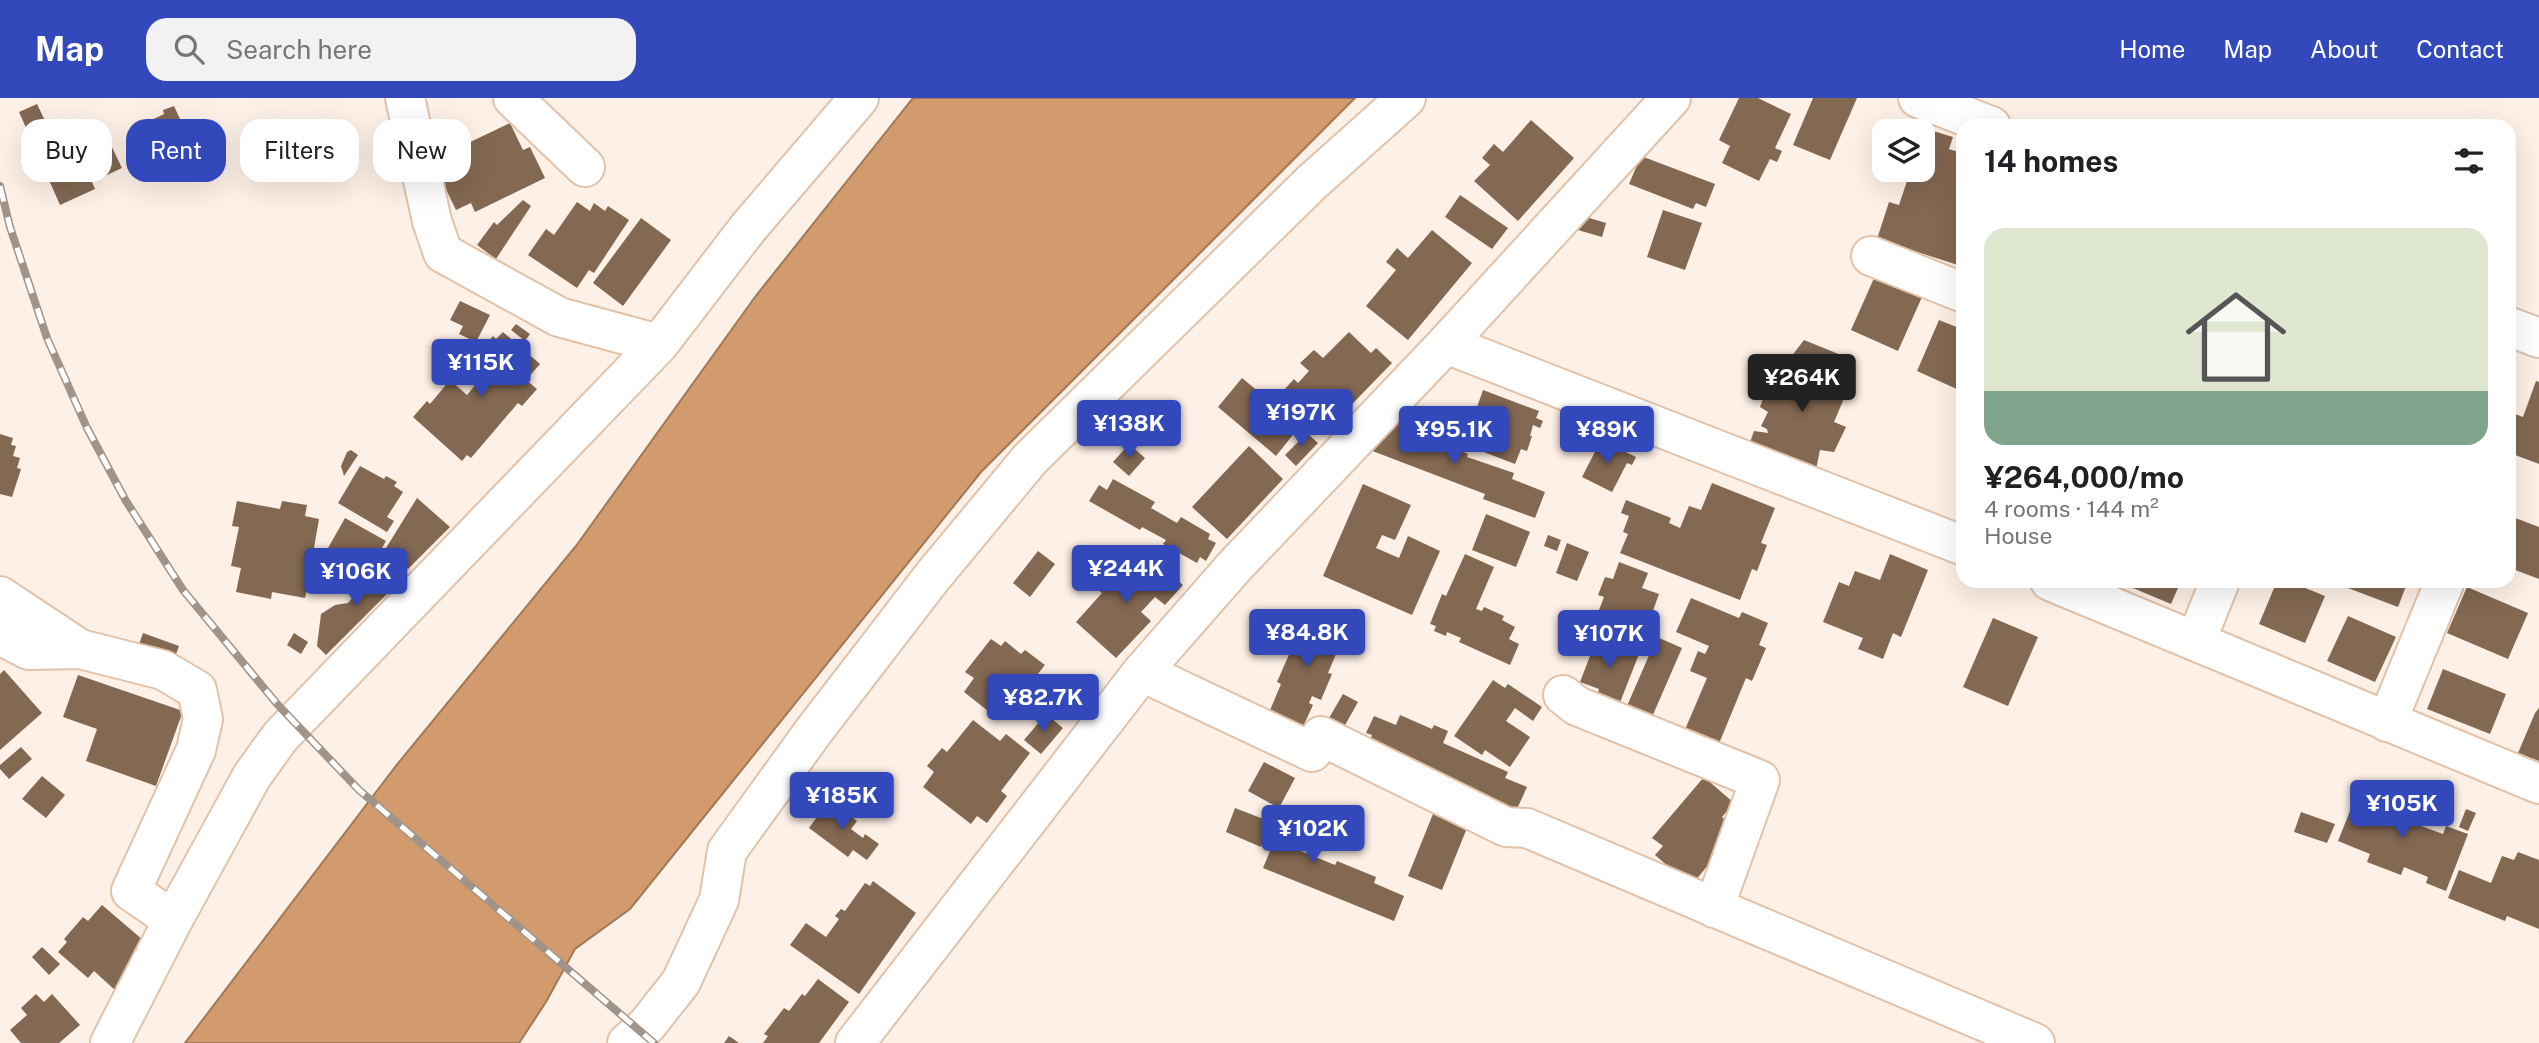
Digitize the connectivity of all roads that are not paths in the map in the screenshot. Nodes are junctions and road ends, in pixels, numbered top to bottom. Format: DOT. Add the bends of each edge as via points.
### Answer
graph roads {
  1 [pos="405,98"];
  2 [pos="513,98"];
  3 [pos="859,98"];
  4 [pos="1406,98"];
  5 [pos="1671,98"];
  6 [pos="1918,98"];
  7 [pos="1973,119"];
  8 [pos="585,167"];
  9 [pos="1871,256"];
  10 [pos="1956,290"];
  11 [pos="2516,329"];
  12 [pos="2539,338"];
  13 [pos="659,344"];
  14 [pos="1446,344"];
  15 [pos="1956,543"];
  16 [pos="2067,588"];
  17 [pos="2217,588"];
  18 [pos="2442,588"];
  19 [pos="0,596"];
  20 [pos="0,635"];
  21 [pos="2196,640"];
  22 [pos="80,649"];
  23 [pos="1142,672"];
  24 [pos="1563,695"];
  25 [pos="2387,722"];
  26 [pos="2539,784"];
  27 [pos="1714,908"];
  28 [pos="173,920"];
  29 [pos="110,1043"];
  30 [pos="627,1043"];
  31 [pos="855,1043"];
  32 [pos="2035,1043"];
  1 -- 13 [label="street" via="443,253 559,317"];
  2 -- 8 [label="street"];
  3 -- 13 [label="street" via="748,228"];
  4 -- 30 [label="street" via="1311,183 1030,459 813,732 727,851 719,900 681,982"];
  5 -- 14 [label="street"];
  6 -- 7 [label="street"];
  9 -- 10 [label="street"];
  11 -- 12 [label="street"];
  13 -- 28 [label="street" via="280,737 252,776"];
  14 -- 15 [label="street"];
  14 -- 23 [label="street" via="1234,567"];
  16 -- 21 [label="street"];
  17 -- 21 [label="street"];
  18 -- 25 [label="street"];
  19 -- 22 [label="street"];
  20 -- 22 [label="street" via="29,650"];
  21 -- 25 [label="street"];
  22 -- 28 [label="street" via="163,670 197,690 203,719 196,750 131,891"];
  23 -- 27 [label="street" via="1312,752 1321,736 1506,827 1527,828"];
  23 -- 31 [label="street"];
  24 -- 27 [label="street" via="1577,706 1760,780"];
  25 -- 26 [label="street"];
  27 -- 32 [label="street"];
  28 -- 29 [label="street"];
}
